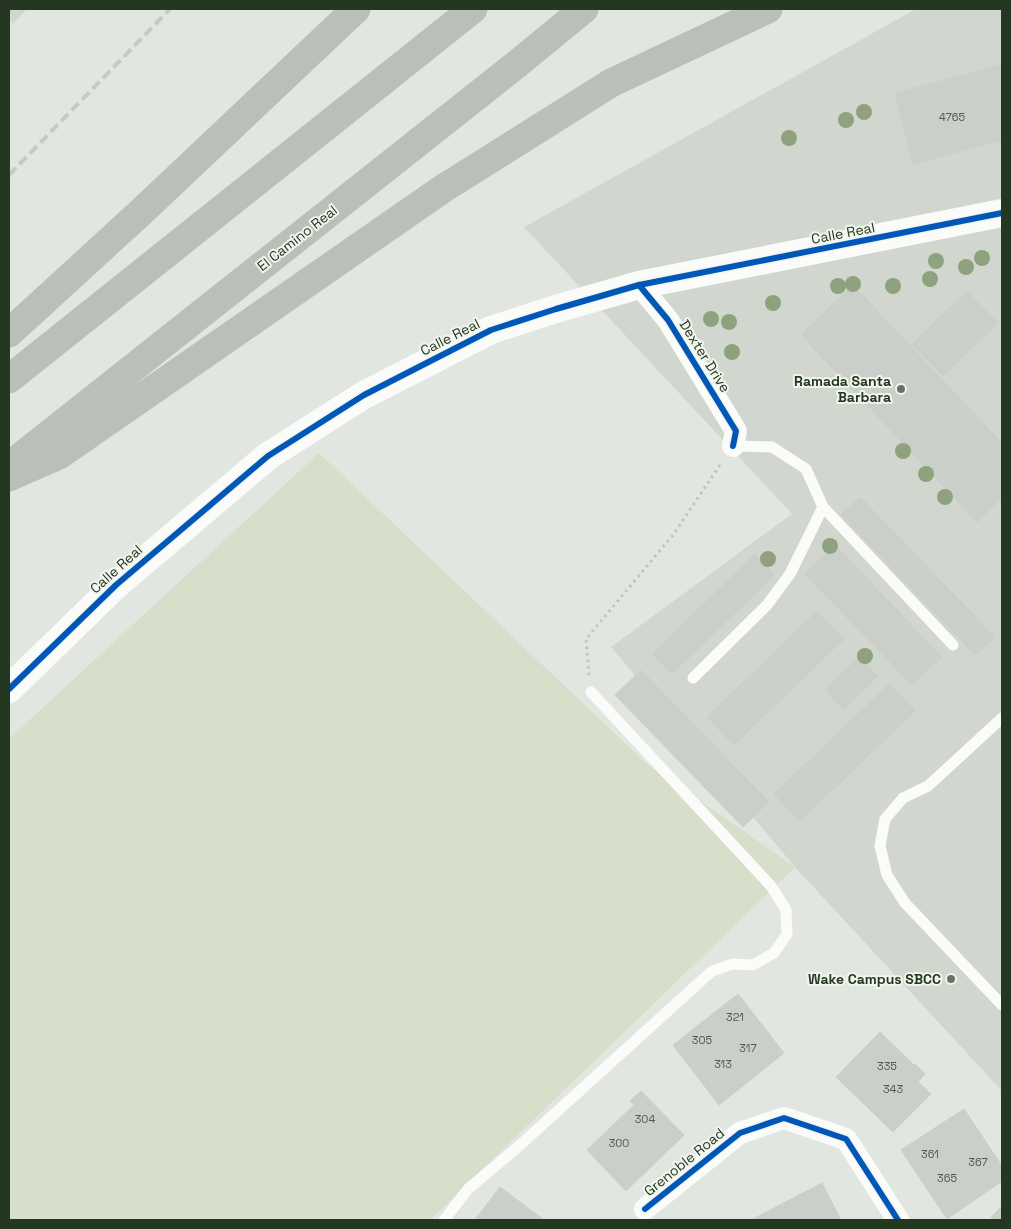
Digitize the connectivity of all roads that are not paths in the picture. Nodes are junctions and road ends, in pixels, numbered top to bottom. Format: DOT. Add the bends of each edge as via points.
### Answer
graph roads {
  1 [pos="356,9"];
  2 [pos="473,9"];
  3 [pos="584,9"];
  4 [pos="768,9"];
  5 [pos="1002,213"];
  6 [pos="639,285"];
  7 [pos="9,333"];
  8 [pos="9,379"];
  9 [pos="733,446"];
  10 [pos="9,466"];
  11 [pos="9,477"];
  12 [pos="823,507"];
  13 [pos="954,645"];
  14 [pos="693,678"];
  15 [pos="9,689"];
  16 [pos="591,692"];
  17 [pos="1002,718"];
  18 [pos="1002,1005"];
  19 [pos="645,1209"];
  20 [pos="444,1220"];
  21 [pos="898,1220"];
  1 -- 7 [label="highway"];
  2 -- 8 [label="highway"];
  3 -- 10 [label="highway, El Camino Real"];
  4 -- 11 [label="highway" via="611,82 444,188 59,455"];
  5 -- 6 [label="street, Calle Real"];
  6 -- 9 [label="street, Dexter Drive" via="668,320 736,431"];
  6 -- 15 [label="street, Calle Real" via="491,330 364,395 268,456 116,584"];
  9 -- 12 [label="lane" via="772,447 806,469"];
  12 -- 13 [label="lane"];
  12 -- 14 [label="lane" via="790,574 768,605"];
  16 -- 20 [label="lane" via="771,886 786,910 787,934 774,953 753,965 733,964 712,972 468,1189"];
  17 -- 18 [label="lane" via="928,786 903,798 885,819 880,846 887,875 904,903"];
  19 -- 21 [label="street, Grenoble Road" via="740,1132 784,1118 846,1139"];
}
